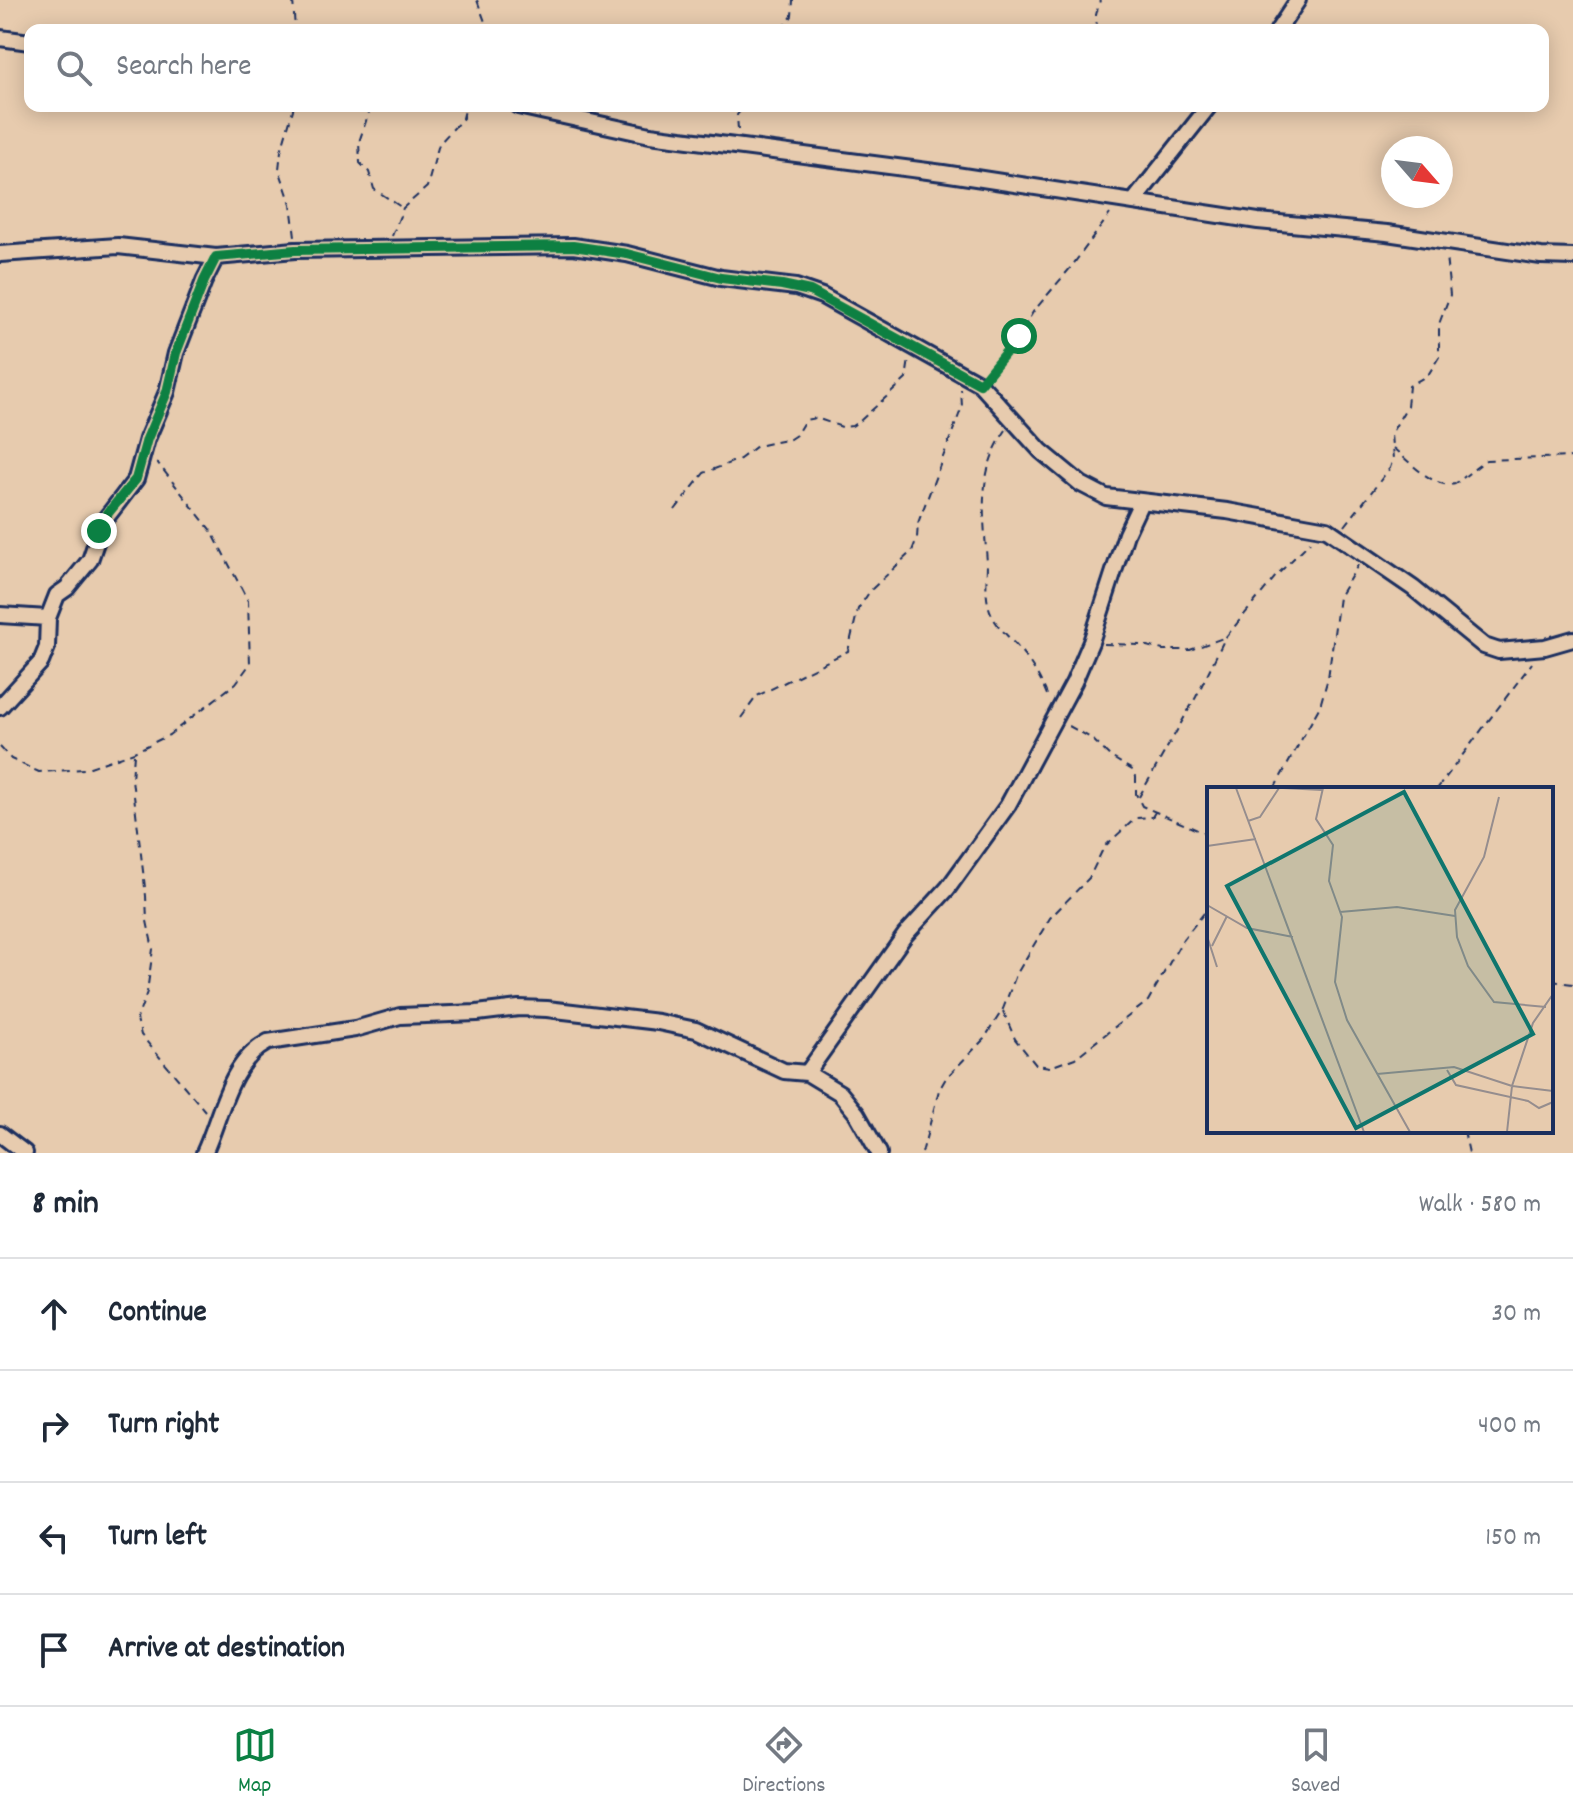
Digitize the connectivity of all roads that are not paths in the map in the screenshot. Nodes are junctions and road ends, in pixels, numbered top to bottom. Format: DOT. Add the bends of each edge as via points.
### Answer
graph roads {
  1 [pos="1298,0"];
  2 [pos="1282,24"];
  3 [pos="0,38"];
  4 [pos="24,41"];
  5 [pos="545,112"];
  6 [pos="1204,112"];
  7 [pos="1127,201"];
  8 [pos="0,254"];
  9 [pos="216,257"];
  10 [pos="1573,257"];
  11 [pos="1141,502"];
  12 [pos="0,615"];
  13 [pos="48,618"];
  14 [pos="1573,639"];
  15 [pos="0,707"];
  16 [pos="807,1073"];
  17 [pos="0,1134"];
  18 [pos="25,1153"];
  19 [pos="204,1153"];
  20 [pos="879,1153"];
  1 -- 2 [label="street"];
  3 -- 4 [label="street"];
  5 -- 7 [label="street" via="650,135"];
  6 -- 7 [label="street"];
  7 -- 10 [label="street"];
  8 -- 9 [label="street" via="118,246"];
  9 -- 11 [label="street" via="295,250 573,246 810,291 980,384 1041,451 1081,484 1106,497"];
  9 -- 13 [label="street" via="176,353 136,479 103,522 90,560 57,595"];
  11 -- 14 [label="street" via="1240,513 1332,532 1484,646 1499,651"];
  11 -- 16 [label="street" via="1091,642 1008,805 948,888 905,935"];
  12 -- 13 [label="street"];
  13 -- 15 [label="street" via="41,662"];
  16 -- 19 [label="street" via="784,1071 696,1030 658,1022 547,1009 400,1016 255,1049 240,1069"];
  16 -- 20 [label="street" via="840,1093"];
  17 -- 18 [label="street"];
}
